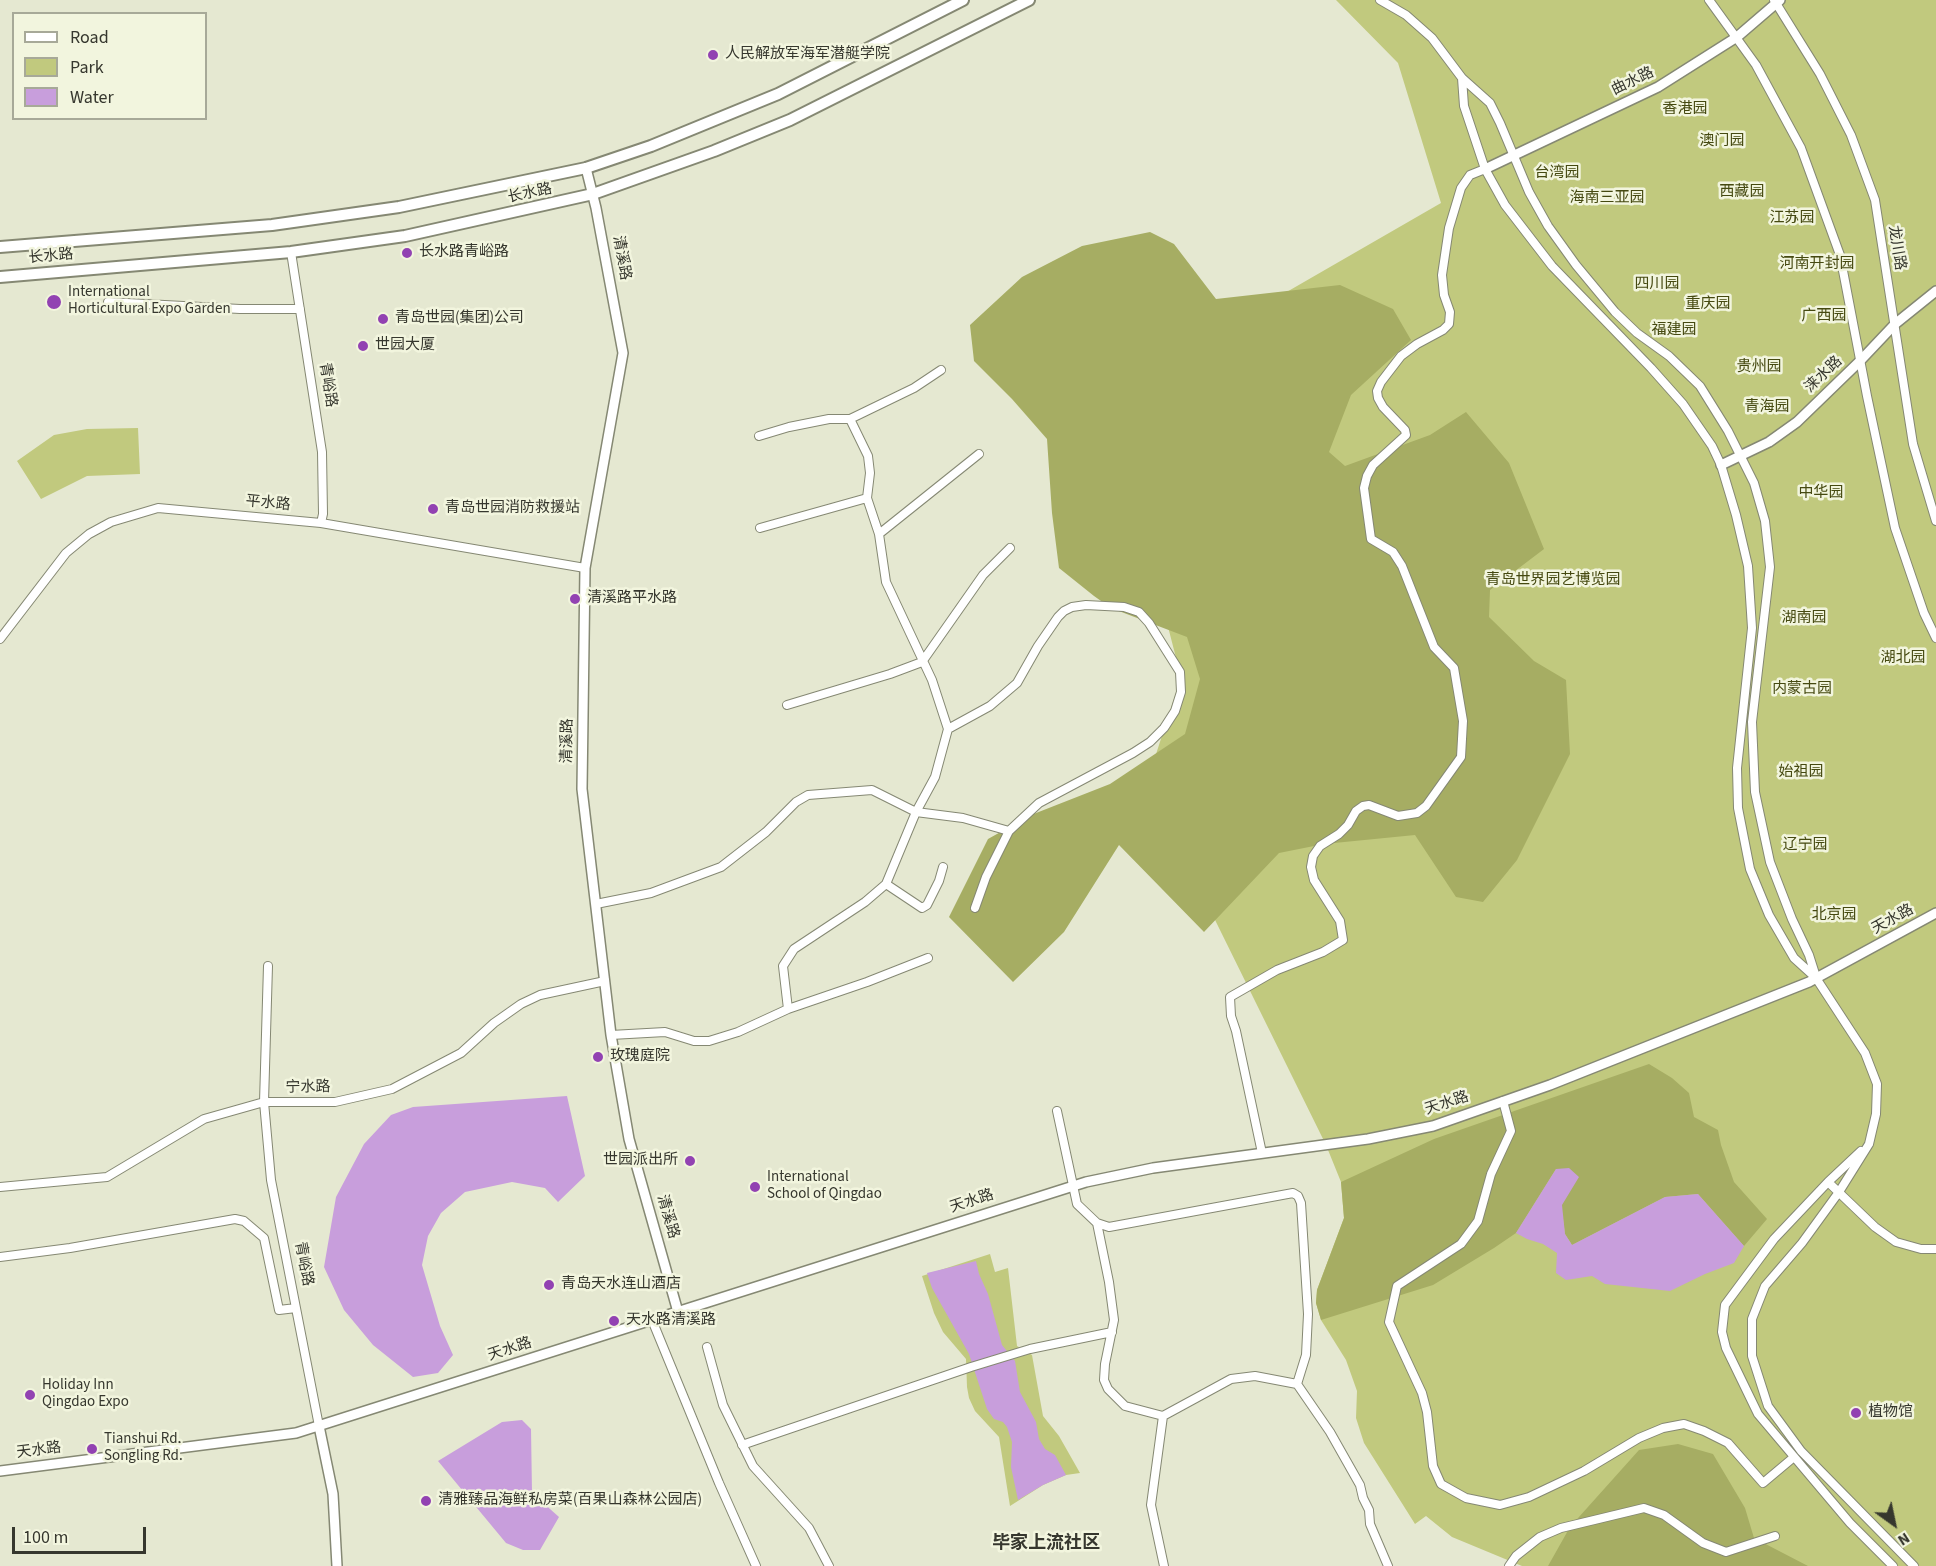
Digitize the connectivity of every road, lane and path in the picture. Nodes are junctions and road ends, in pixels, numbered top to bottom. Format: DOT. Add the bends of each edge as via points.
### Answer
graph roads {
  1 [pos="963,0"];
  2 [pos="1029,0"];
  3 [pos="1380,0"];
  4 [pos="1709,0"];
  5 [pos="1777,1"];
  6 [pos="1737,37"];
  7 [pos="1462,78"];
  8 [pos="1513,155"];
  9 [pos="586,168"];
  10 [pos="1485,169"];
  11 [pos="593,194"];
  12 [pos="0,247"];
  13 [pos="291,252"];
  14 [pos="0,277"];
  15 [pos="1936,291"];
  16 [pos="108,302"];
  17 [pos="300,309"];
  18 [pos="1895,324"];
  19 [pos="1860,362"];
  20 [pos="941,370"];
  21 [pos="850,418"];
  22 [pos="759,436"];
  23 [pos="978,454"];
  24 [pos="1741,455"];
  25 [pos="1721,465"];
  26 [pos="867,498"];
  27 [pos="1936,521"];
  28 [pos="321,523"];
  29 [pos="760,528"];
  30 [pos="879,534"];
  31 [pos="1010,548"];
  32 [pos="585,568"];
  33 [pos="1936,638"];
  34 [pos="0,639"];
  35 [pos="922,662"];
  36 [pos="787,705"];
  37 [pos="948,729"];
  38 [pos="915,812"];
  39 [pos="1009,831"];
  40 [pos="943,867"];
  41 [pos="886,884"];
  42 [pos="596,904"];
  43 [pos="975,908"];
  44 [pos="1936,913"];
  45 [pos="928,958"];
  46 [pos="268,966"];
  47 [pos="1816,978"];
  48 [pos="605,981"];
  49 [pos="788,1009"];
  50 [pos="611,1035"];
  51 [pos="1503,1101"];
  52 [pos="264,1102"];
  53 [pos="1057,1111"];
  54 [pos="1869,1144"];
  55 [pos="1262,1153"];
  56 [pos="1828,1182"];
  57 [pos="1073,1186"];
  58 [pos="0,1187"];
  59 [pos="1839,1192"];
  60 [pos="1096,1223"];
  61 [pos="1936,1249"];
  62 [pos="0,1257"];
  63 [pos="296,1308"];
  64 [pos="678,1312"];
  65 [pos="652,1320"];
  66 [pos="1112,1332"];
  67 [pos="708,1347"];
  68 [pos="1298,1384"];
  69 [pos="1163,1416"];
  70 [pos="319,1426"];
  71 [pos="742,1445"];
  72 [pos="1794,1456"];
  73 [pos="0,1471"];
  74 [pos="1775,1536"];
  75 [pos="337,1566"];
  76 [pos="756,1566"];
  77 [pos="829,1566"];
  78 [pos="1164,1566"];
  79 [pos="1388,1566"];
  80 [pos="1509,1566"];
  81 [pos="1893,1566"];
  82 [pos="1914,1566"];
  1 -- 9 [label="main road, 长水路" via="778,94"];
  2 -- 11 [label="main road, 长水路" via="790,120"];
  3 -- 7 [label="street" via="1406,15 1432,38"];
  4 -- 6 [label="street"];
  5 -- 6 [label="street, 曲水路"];
  5 -- 18 [label="street, 龙川路" via="1821,74 1875,200"];
  6 -- 8 [label="street, 曲水路" via="1658,87"];
  6 -- 19 [label="street" via="1801,148 1840,255"];
  7 -- 8 [label="street" via="1490,103"];
  7 -- 10 [label="street" via="1464,106"];
  8 -- 10 [label="street, 曲水路"];
  8 -- 24 [label="street" via="1548,226 1576,265 1615,312 1700,386"];
  9 -- 11 [label="street, 清溪路"];
  9 -- 12 [label="main road, 长水路" via="399,207 272,225"];
  10 -- 25 [label="street" via="1505,205 1552,266 1683,404"];
  10 -- 55 [label="street" via="1470,176 1461,188 1450,226 1442,275 1449,324 1401,356 1377,391 1383,407 1406,435 1373,465 1364,488 1371,539 1392,552 1402,566 1434,647 1454,668 1463,721 1461,757 1417,813 1398,816 1363,806 1313,856 1314,880 1340,921 1343,940 1277,970 1230,998"];
  11 -- 13 [label="main road, 长水路" via="405,236"];
  11 -- 32 [label="street, 清溪路" via="623,353"];
  13 -- 14 [label="main road, 长水路"];
  13 -- 17 [label="street, 青峪路"];
  15 -- 18 [label="street, 涞水路"];
  16 -- 17 [label="street"];
  17 -- 28 [label="street, 青峪路" via="322,452"];
  18 -- 19 [label="street, 涞水路"];
  18 -- 27 [label="street, 龙川路" via="1912,444"];
  19 -- 24 [label="street, 涞水路" via="1797,422 1769,442"];
  19 -- 33 [label="street" via="1895,528"];
  20 -- 21 [label="street" via="914,388"];
  21 -- 22 [label="street" via="829,419"];
  21 -- 26 [label="street" via="868,456"];
  23 -- 30 [label="street"];
  24 -- 25 [label="street, 涞水路"];
  24 -- 47 [label="street" via="1765,521 1770,567 1752,722 1755,792 1770,862"];
  25 -- 47 [label="street" via="1748,566 1752,628 1737,768 1738,808 1750,869 1769,915 1794,958"];
  26 -- 29 [label="street"];
  26 -- 30 [label="street"];
  28 -- 32 [label="street, 平水路"];
  28 -- 34 [label="street, 平水路" via="158,508 111,522 66,553"];
  30 -- 35 [label="street" via="886,582"];
  31 -- 35 [label="street" via="983,575"];
  32 -- 42 [label="street, 清溪路" via="582,789"];
  35 -- 36 [label="street"];
  35 -- 37 [label="street"];
  37 -- 38 [label="street" via="935,777"];
  37 -- 39 [label="street" via="990,706 1017,683 1058,617 1072,607 1124,607 1139,612 1180,672 1181,692 1175,711 1150,742 1039,803"];
  38 -- 39 [label="street" via="963,818"];
  38 -- 41 [label="street"];
  38 -- 42 [label="street" via="872,790 808,795 721,867 651,893"];
  39 -- 43 [label="street"];
  40 -- 41 [label="street" via="922,909"];
  41 -- 49 [label="street" via="794,949 783,966"];
  42 -- 48 [label="street, 清溪路"];
  44 -- 47 [label="street, 天水路"];
  45 -- 49 [label="street"];
  46 -- 52 [label="street, 青峪路"];
  47 -- 51 [label="street, 天水路"];
  47 -- 54 [label="street" via="1865,1053 1877,1084"];
  48 -- 50 [label="street, 清溪路"];
  48 -- 52 [label="street, 宁水路" via="540,995 521,1004 461,1053 392,1089 335,1102"];
  49 -- 50 [label="street" via="709,1041 694,1041 666,1032"];
  50 -- 64 [label="street, 清溪路" via="629,1139"];
  51 -- 55 [label="street, 天水路" via="1433,1126"];
  51 -- 72 [label="street" via="1511,1131 1491,1174 1478,1221 1461,1244 1397,1286 1389,1322 1422,1393 1433,1466 1441,1484 1466,1498 1500,1505 1529,1497 1584,1472 1639,1438 1684,1424 1728,1443 1763,1483"];
  52 -- 58 [label="street, 宁水路" via="204,1119 107,1178"];
  52 -- 63 [label="street, 青峪路" via="271,1180"];
  53 -- 57 [label="street"];
  54 -- 56 [label="street"];
  54 -- 59 [label="street"];
  55 -- 57 [label="street, 天水路" via="1153,1168"];
  56 -- 59 [label="street"];
  56 -- 72 [label="street" via="1774,1239 1725,1305 1722,1332 1726,1348 1758,1414"];
  57 -- 60 [label="street" via="1077,1204"];
  57 -- 64 [label="street, 天水路"];
  59 -- 61 [label="street" via="1896,1242"];
  59 -- 82 [label="street" via="1766,1286 1752,1319 1752,1356 1768,1406 1801,1451"];
  60 -- 66 [label="street" via="1110,1292"];
  60 -- 68 [label="street" via="1109,1227 1298,1196 1308,1314 1306,1354"];
  62 -- 63 [label="street" via="244,1221 264,1238 279,1310"];
  63 -- 70 [label="street, 青峪路"];
  64 -- 65 [label="street, 天水路"];
  65 -- 70 [label="street, 天水路"];
  65 -- 76 [label="street"];
  66 -- 69 [label="street" via="1104,1380 1108,1389 1125,1406"];
  66 -- 71 [label="street" via="971,1367"];
  67 -- 71 [label="street" via="723,1406"];
  68 -- 69 [label="street" via="1256,1376 1231,1379"];
  68 -- 79 [label="street" via="1360,1485 1370,1524"];
  69 -- 78 [label="street" via="1151,1505"];
  70 -- 73 [label="street, 天水路" via="296,1433"];
  70 -- 75 [label="street, 青峪路" via="333,1494"];
  71 -- 77 [label="street" via="753,1466 809,1528"];
  72 -- 81 [label="street" via="1850,1523"];
  74 -- 80 [label="street" via="1726,1552 1703,1543 1664,1515 1644,1508 1561,1528 1540,1537"];
}
